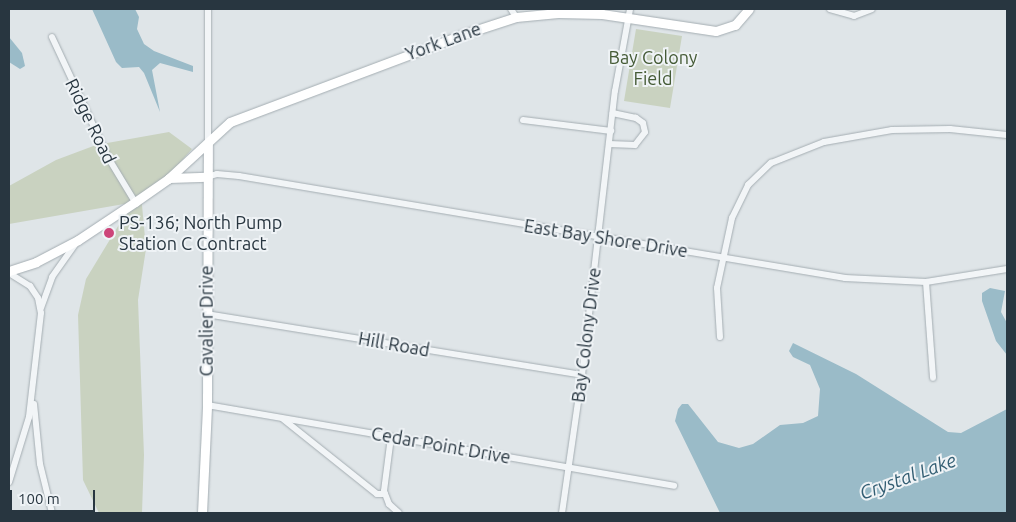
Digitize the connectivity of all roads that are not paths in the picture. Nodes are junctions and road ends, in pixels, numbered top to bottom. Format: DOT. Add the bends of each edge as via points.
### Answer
graph roads {
  1 [pos="208,9"];
  2 [pos="511,9"];
  3 [pos="630,9"];
  4 [pos="749,9"];
  5 [pos="830,9"];
  6 [pos="872,9"];
  7 [pos="516,18"];
  8 [pos="627,19"];
  9 [pos="52,38"];
  10 [pos="613,113"];
  11 [pos="523,120"];
  12 [pos="611,131"];
  13 [pos="1007,135"];
  14 [pos="208,144"];
  15 [pos="609,144"];
  16 [pos="207,177"];
  17 [pos="168,178"];
  18 [pos="135,202"];
  19 [pos="598,236"];
  20 [pos="78,240"];
  21 [pos="722,257"];
  22 [pos="1007,270"];
  23 [pos="9,272"];
  24 [pos="926,282"];
  25 [pos="40,310"];
  26 [pos="206,314"];
  27 [pos="720,337"];
  28 [pos="582,375"];
  29 [pos="933,378"];
  30 [pos="33,388"];
  31 [pos="207,405"];
  32 [pos="281,418"];
  33 [pos="391,437"];
  34 [pos="569,467"];
  35 [pos="9,482"];
  36 [pos="674,486"];
  37 [pos="385,494"];
  38 [pos="52,513"];
  39 [pos="202,513"];
  40 [pos="399,513"];
  41 [pos="562,513"];
  1 -- 14 [label="street, Cavalier Drive"];
  2 -- 7 [label="street"];
  3 -- 8 [label="street, Bay Colony Drive"];
  4 -- 8 [label="street, York Lane" via="735,25 716,31"];
  5 -- 6 [label="street" via="854,16"];
  7 -- 8 [label="street, York Lane" via="581,13"];
  7 -- 14 [label="street, York Lane" via="461,35 244,116 224,126"];
  8 -- 10 [label="street, Bay Colony Drive"];
  9 -- 18 [label="street, Ridge Road" via="109,159"];
  10 -- 12 [label="street, Bay Colony Drive"];
  10 -- 15 [label="street" via="640,120 645,132 635,145"];
  11 -- 12 [label="street"];
  12 -- 15 [label="street, Bay Colony Drive"];
  13 -- 21 [label="street" via="950,129 893,129 843,137 788,154 757,175 740,197"];
  14 -- 16 [label="street, Cavalier Drive"];
  14 -- 17 [label="street, York Lane"];
  15 -- 19 [label="street, Bay Colony Drive"];
  16 -- 17 [label="street"];
  16 -- 19 [label="street, East Bay Shore Drive" via="217,174 239,176"];
  16 -- 26 [label="street, Cavalier Drive"];
  17 -- 18 [label="street, York Lane"];
  18 -- 20 [label="street, York Lane"];
  19 -- 21 [label="street, East Bay Shore Drive"];
  19 -- 28 [label="street, Bay Colony Drive"];
  20 -- 23 [label="street, York Lane"];
  20 -- 25 [label="street" via="52,276"];
  21 -- 24 [label="street, East Bay Shore Drive" via="845,278"];
  21 -- 27 [label="street" via="717,297"];
  22 -- 24 [label="street, East Bay Shore Drive"];
  23 -- 25 [label="street" via="30,286"];
  24 -- 29 [label="street"];
  25 -- 30 [label="street"];
  26 -- 28 [label="street, Hill Road"];
  26 -- 31 [label="street, Cavalier Drive"];
  28 -- 34 [label="street, Bay Colony Drive"];
  30 -- 35 [label="street" via="23,441"];
  30 -- 38 [label="street" via="40,464"];
  31 -- 32 [label="street, Cedar Point Drive"];
  31 -- 39 [label="street, Cavalier Drive"];
  32 -- 33 [label="street, Cedar Point Drive"];
  32 -- 37 [label="street" via="377,494"];
  33 -- 34 [label="street, Cedar Point Drive"];
  33 -- 37 [label="street"];
  34 -- 36 [label="street, Cedar Point Drive"];
  34 -- 41 [label="street, Bay Colony Drive"];
  37 -- 40 [label="street"];
}
